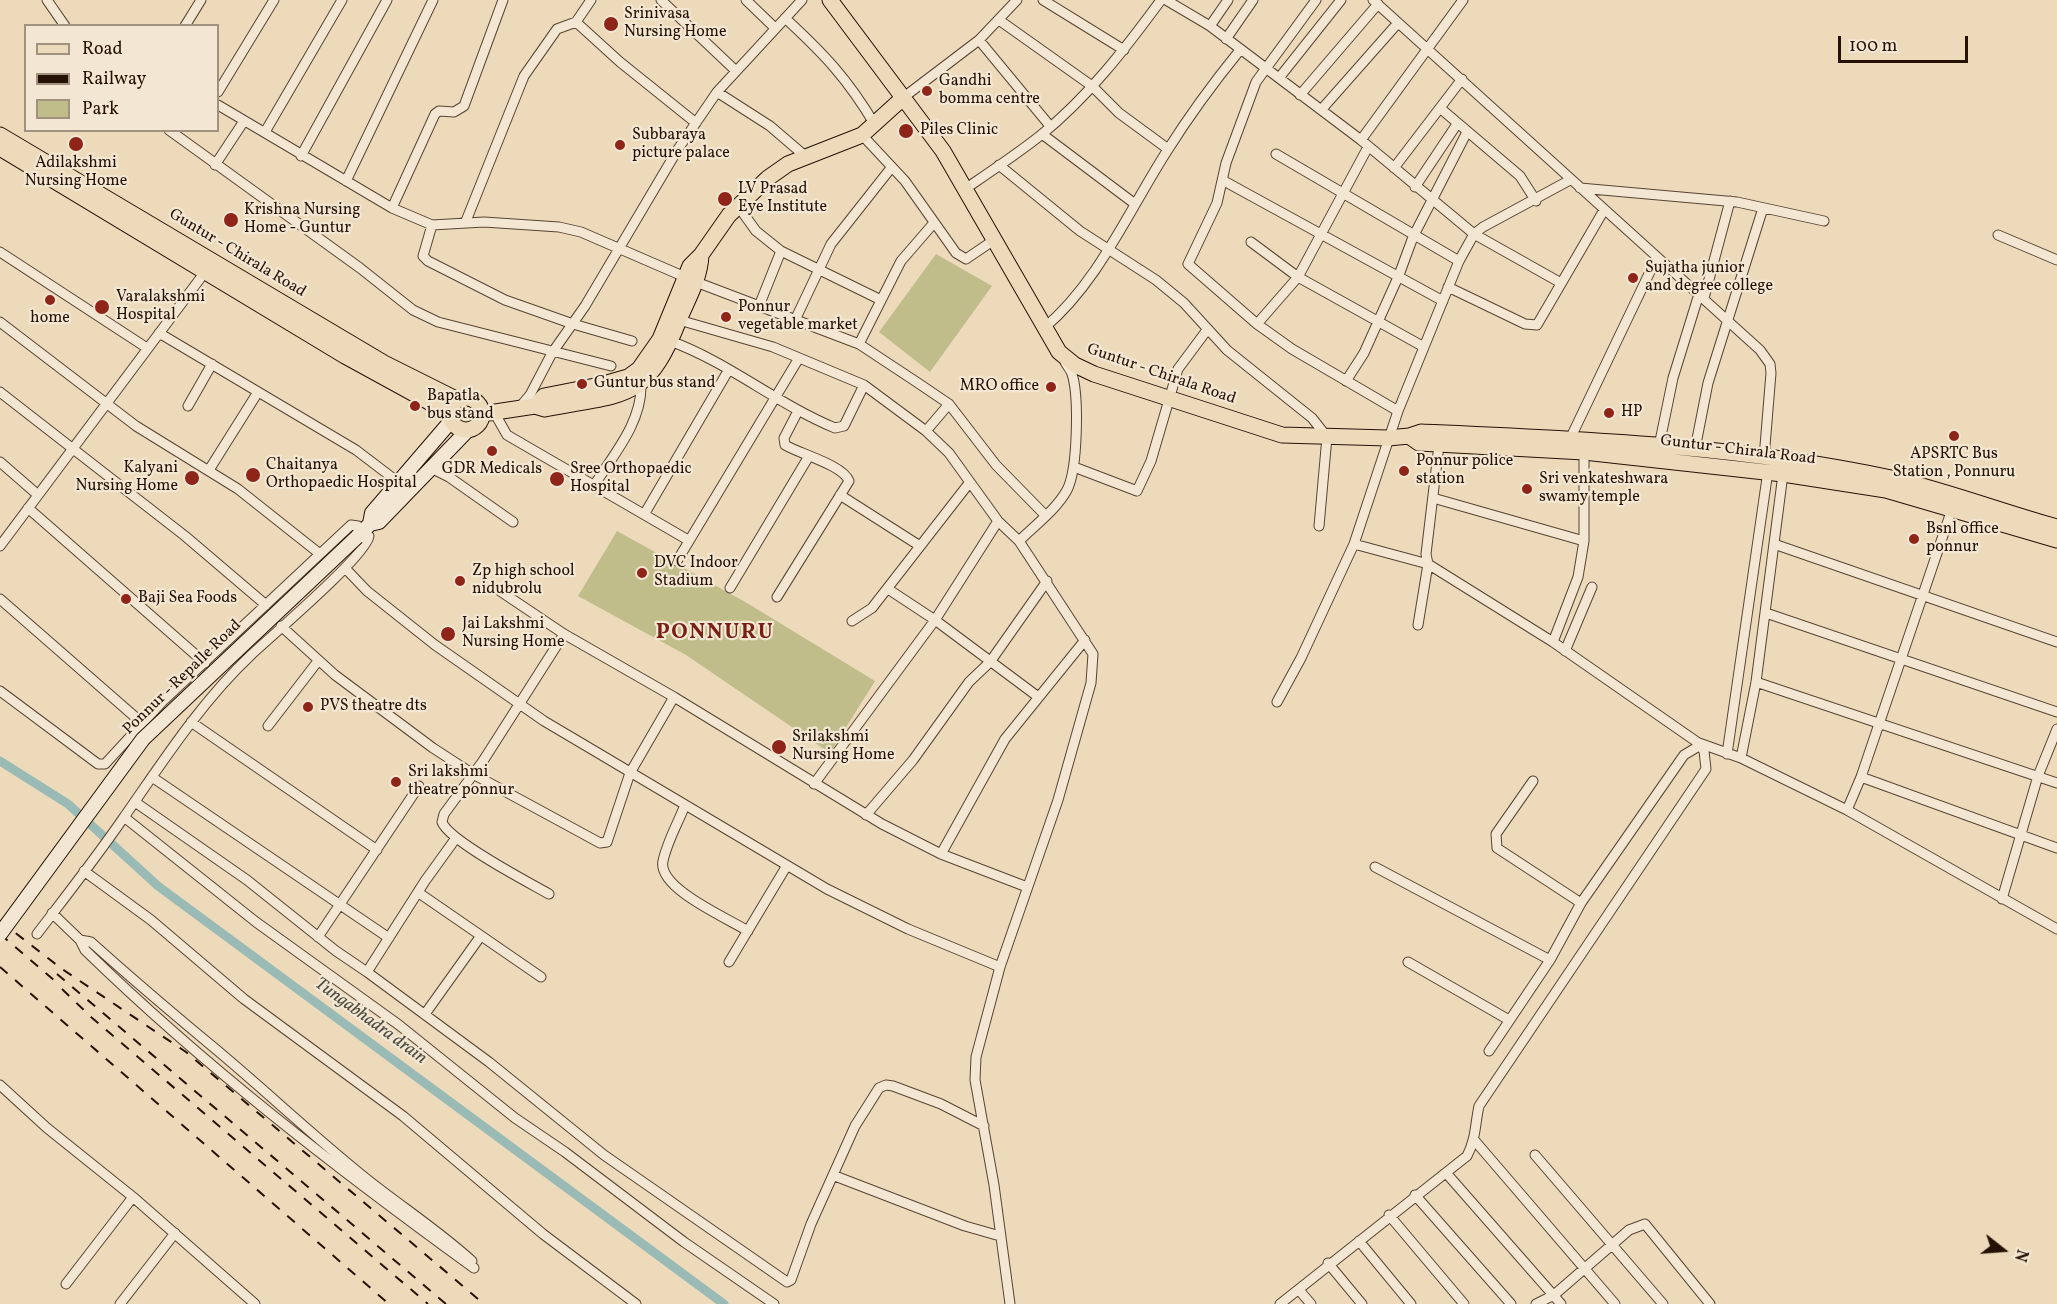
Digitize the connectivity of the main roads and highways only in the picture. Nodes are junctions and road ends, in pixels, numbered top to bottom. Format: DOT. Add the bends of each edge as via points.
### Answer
graph roads {
  1 [pos="836,2"];
  2 [pos="904,97"];
  3 [pos="0,135"];
  4 [pos="0,148"];
  5 [pos="104,203"];
  6 [pos="208,266"];
  7 [pos="690,279"];
  8 [pos="458,400"];
  9 [pos="535,406"];
  10 [pos="488,414"];
  11 [pos="450,417"];
  12 [pos="467,431"];
  13 [pos="1408,436"];
  14 [pos="1772,468"];
  15 [pos="2057,527"];
  16 [pos="363,530"];
  17 [pos="2057,540"];
  18 [pos="0,934"];
  1 -- 2 [label="main road, Guntur - Chirala Road"];
  2 -- 7 [label="main road" via="862,135 805,156 768,178 738,206 701,255"];
  2 -- 13 [label="main road, Guntur - Chirala Road" via="943,151 1059,352 1075,365 1282,435"];
  3 -- 5 [label="main road, Guntur - Chirala Road"];
  4 -- 5 [label="main road, Guntur - Chirala Road"];
  5 -- 6 [label="main road, Guntur - Chirala Road"];
  6 -- 8 [label="main road, Guntur - Chirala Road"];
  6 -- 11 [label="main road, Guntur - Chirala Road" via="345,356"];
  7 -- 9 [label="main road" via="660,339 639,369 628,377 600,385 544,396"];
  7 -- 9 [label="main road" via="670,341 652,374 641,385 623,394 545,409"];
  8 -- 10 [label="main road" via="474,400"];
  8 -- 11 [label="main road"];
  9 -- 10 [label="main road"];
  10 -- 12 [label="main road"];
  11 -- 12 [label="main road" via="456,427"];
  11 -- 16 [label="main road, Ponnur - Repalle Road" via="372,513"];
  12 -- 16 [label="main road, Ponnur - Repalle Road" via="379,522"];
  13 -- 14 [label="main road, Guntur - Chirala Road" via="1419,443 1439,445"];
  13 -- 14 [label="main road, Guntur - Chirala Road" via="1420,432 1570,438 1695,449"];
  14 -- 15 [label="main road, Guntur - Chirala Road" via="1895,479"];
  14 -- 17 [label="main road, Guntur - Chirala Road" via="1886,490"];
  16 -- 18 [label="main road, Ponnur - Repalle Road, bridge" via="143,739"];
}
